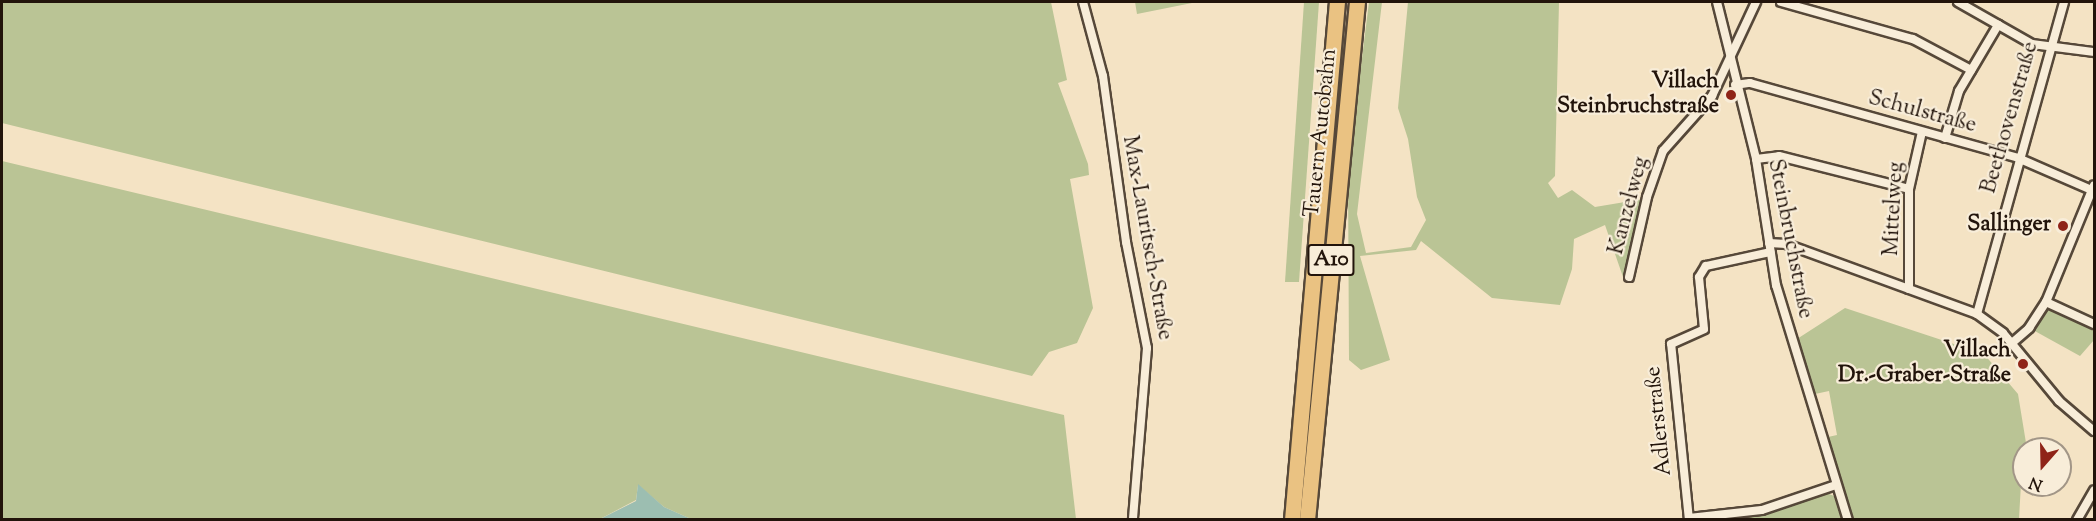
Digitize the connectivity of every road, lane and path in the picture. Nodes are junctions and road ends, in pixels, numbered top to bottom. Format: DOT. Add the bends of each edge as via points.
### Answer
graph roads {
  1 [pos="1083,2"];
  2 [pos="1337,2"];
  3 [pos="1357,2"];
  4 [pos="1717,2"];
  5 [pos="1756,2"];
  6 [pos="1781,2"];
  7 [pos="1958,2"];
  8 [pos="2064,2"];
  9 [pos="1998,25"];
  10 [pos="2049,49"];
  11 [pos="2094,52"];
  12 [pos="1728,59"];
  13 [pos="1971,70"];
  14 [pos="1735,86"];
  15 [pos="1922,132"];
  16 [pos="1945,138"];
  17 [pos="2018,158"];
  18 [pos="1756,159"];
  19 [pos="2094,188"];
  20 [pos="1909,189"];
  21 [pos="1770,248"];
  22 [pos="1629,277"];
  23 [pos="1909,289"];
  24 [pos="2046,302"];
  25 [pos="1977,314"];
  26 [pos="2094,324"];
  27 [pos="2012,343"];
  28 [pos="2094,431"];
  29 [pos="1836,485"];
  30 [pos="2094,490"];
  31 [pos="1133,519"];
  32 [pos="1292,519"];
  33 [pos="1307,519"];
  34 [pos="1689,519"];
  35 [pos="1848,519"];
  36 [pos="2077,519"];
  1 -- 31 [label="street, Max-Lauritsch-Straße" via="1103,76 1126,242 1147,348"];
  2 -- 32 [label="highway, Tauern Autobahn / A10"];
  3 -- 33 [label="highway, Tauern Autobahn / A10"];
  4 -- 12 [label="street, Steinbruchstraße"];
  5 -- 12 [label="street"];
  6 -- 13 [label="street" via="1913,39"];
  7 -- 9 [label="street"];
  8 -- 10 [label="street, Beethovenstraße"];
  9 -- 10 [label="street"];
  9 -- 13 [label="street"];
  10 -- 11 [label="street"];
  10 -- 17 [label="street, Beethovenstraße"];
  12 -- 14 [label="street, Steinbruchstraße"];
  12 -- 22 [label="street, Kanzelweg" via="1712,96 1663,151 1647,196"];
  13 -- 16 [label="street" via="1959,91"];
  14 -- 15 [label="street, Schulstraße" via="1750,83"];
  14 -- 18 [label="street, Steinbruchstraße"];
  15 -- 16 [label="street, Schulstraße"];
  15 -- 20 [label="street, Mittelweg"];
  16 -- 17 [label="street, Schulstraße"];
  17 -- 19 [label="street, Schulstraße"];
  17 -- 25 [label="street, Beethovenstraße"];
  18 -- 20 [label="street" via="1779,156"];
  18 -- 21 [label="street, Steinbruchstraße"];
  19 -- 24 [label="street"];
  20 -- 23 [label="street, Mittelweg"];
  21 -- 23 [label="street" via="1786,244"];
  21 -- 29 [label="street, Steinbruchstraße" via="1788,327"];
  21 -- 34 [label="street, Adlerstraße" via="1706,266 1699,278 1704,329 1671,344"];
  23 -- 25 [label="street"];
  24 -- 26 [label="street"];
  24 -- 27 [label="street" via="2028,329"];
  25 -- 27 [label="street"];
  27 -- 28 [label="street" via="2059,401"];
  29 -- 34 [label="street, Adlerstraße" via="1762,510"];
  29 -- 35 [label="street, Steinbruchstraße"];
  30 -- 36 [label="street"];
}
